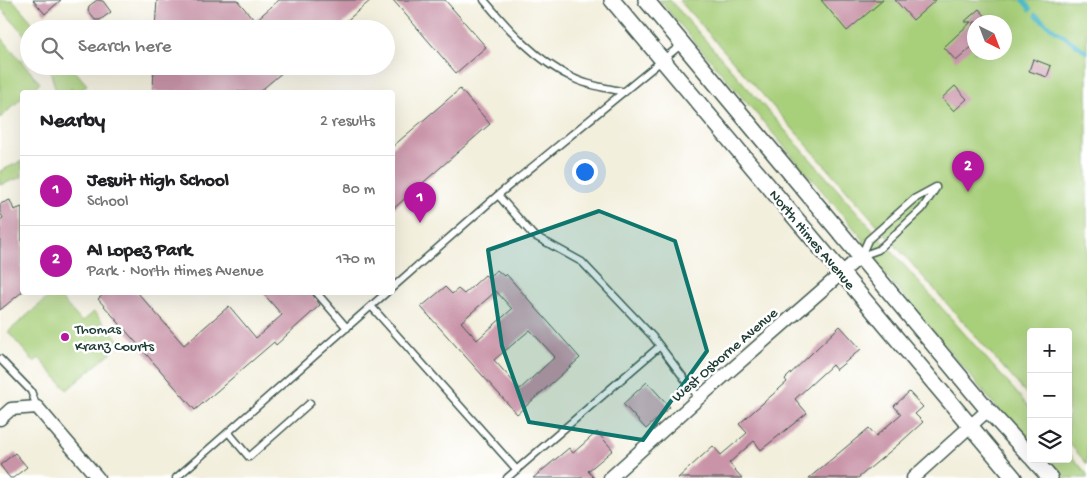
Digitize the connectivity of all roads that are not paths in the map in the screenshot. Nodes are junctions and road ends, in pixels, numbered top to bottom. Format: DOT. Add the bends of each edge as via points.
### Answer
graph roads {
  1 [pos="484,0"];
  2 [pos="612,0"];
  3 [pos="646,0"];
  4 [pos="683,43"];
  5 [pos="663,60"];
  6 [pos="624,92"];
  7 [pos="498,195"];
  8 [pos="861,256"];
  9 [pos="842,273"];
  10 [pos="395,285"];
  11 [pos="319,295"];
  12 [pos="384,295"];
  13 [pos="371,306"];
  14 [pos="347,328"];
  15 [pos="660,346"];
  16 [pos="0,359"];
  17 [pos="699,398"];
  18 [pos="310,403"];
  19 [pos="37,407"];
  20 [pos="988,410"];
  21 [pos="0,419"];
  22 [pos="970,426"];
  23 [pos="228,432"];
  24 [pos="1027,453"];
  25 [pos="1036,463"];
  26 [pos="517,470"];
  27 [pos="98,478"];
  28 [pos="176,478"];
  29 [pos="507,478"];
  30 [pos="610,478"];
  31 [pos="914,478"];
  32 [pos="1014,478"];
  33 [pos="1050,478"];
  1 -- 6 [label="lane" via="518,39 553,66 573,79"];
  2 -- 5 [label="street, North Himes Avenue"];
  3 -- 4 [label="street, North Himes Avenue"];
  4 -- 5 [label="lane"];
  4 -- 8 [label="street, North Himes Avenue"];
  5 -- 6 [label="lane"];
  5 -- 9 [label="street, North Himes Avenue"];
  6 -- 7 [label="lane"];
  7 -- 10 [label="lane"];
  7 -- 15 [label="lane" via="533,235 582,262"];
  8 -- 8 [label="lane" via="878,250 922,209 936,187 914,199 868,240"];
  8 -- 9 [label="street, West Osborne Avenue"];
  8 -- 20 [label="street, North Himes Avenue"];
  9 -- 17 [label="street, West Osborne Avenue"];
  9 -- 22 [label="street, North Himes Avenue"];
  11 -- 14 [label="lane"];
  12 -- 13 [label="lane"];
  13 -- 14 [label="lane"];
  13 -- 26 [label="lane"];
  14 -- 23 [label="lane"];
  15 -- 17 [label="lane"];
  15 -- 26 [label="lane"];
  16 -- 19 [label="lane" via="32,391"];
  17 -- 30 [label="street, West Osborne Avenue"];
  18 -- 23 [label="lane" via="249,457"];
  19 -- 21 [label="street" via="11,409"];
  19 -- 27 [label="street"];
  20 -- 22 [label="street"];
  20 -- 24 [label="street, North Himes Avenue"];
  22 -- 31 [label="street"];
  22 -- 32 [label="street, North Himes Avenue"];
  23 -- 28 [label="lane"];
  25 -- 33 [label="street, North Himes Avenue"];
  26 -- 29 [label="lane"];
}
